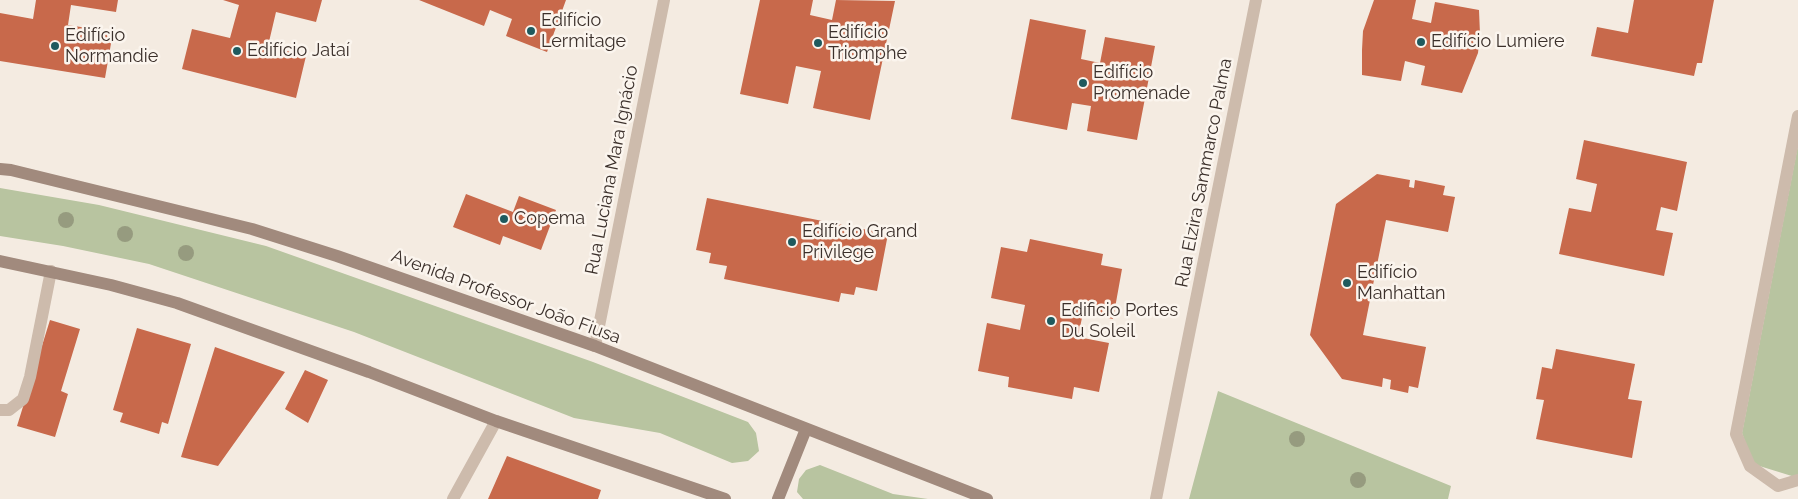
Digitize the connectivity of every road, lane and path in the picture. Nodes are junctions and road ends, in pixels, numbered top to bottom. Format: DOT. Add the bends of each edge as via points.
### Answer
graph roads {
  1 [pos="664,0"];
  2 [pos="1256,0"];
  3 [pos="1798,116"];
  4 [pos="0,169"];
  5 [pos="0,261"];
  6 [pos="50,271"];
  7 [pos="595,346"];
  8 [pos="0,410"];
  9 [pos="496,422"];
  10 [pos="806,429"];
  11 [pos="1798,480"];
  12 [pos="1778,486"];
  13 [pos="453,499"];
  14 [pos="725,499"];
  15 [pos="778,499"];
  16 [pos="987,499"];
  17 [pos="1156,499"];
  18 [pos="1777,499"];
  1 -- 7 [label="street, Rua Luciana Mara Ignácio"];
  2 -- 17 [label="street, Rua Elzira Sammarco Palma"];
  3 -- 12 [label="street" via="1736,434 1750,466"];
  4 -- 7 [label="main road, Avenida Professor João Fiusa" via="252,229"];
  5 -- 6 [label="main road"];
  6 -- 8 [label="street" via="23,399 9,410"];
  6 -- 9 [label="main road" via="177,303"];
  7 -- 10 [label="main road, Avenida Professor João Fiusa"];
  9 -- 13 [label="street"];
  9 -- 14 [label="main road"];
  10 -- 15 [label="main road"];
  10 -- 16 [label="main road, Avenida Professor João Fiusa"];
  11 -- 12 [label="street"];
  12 -- 18 [label="street"];
}
